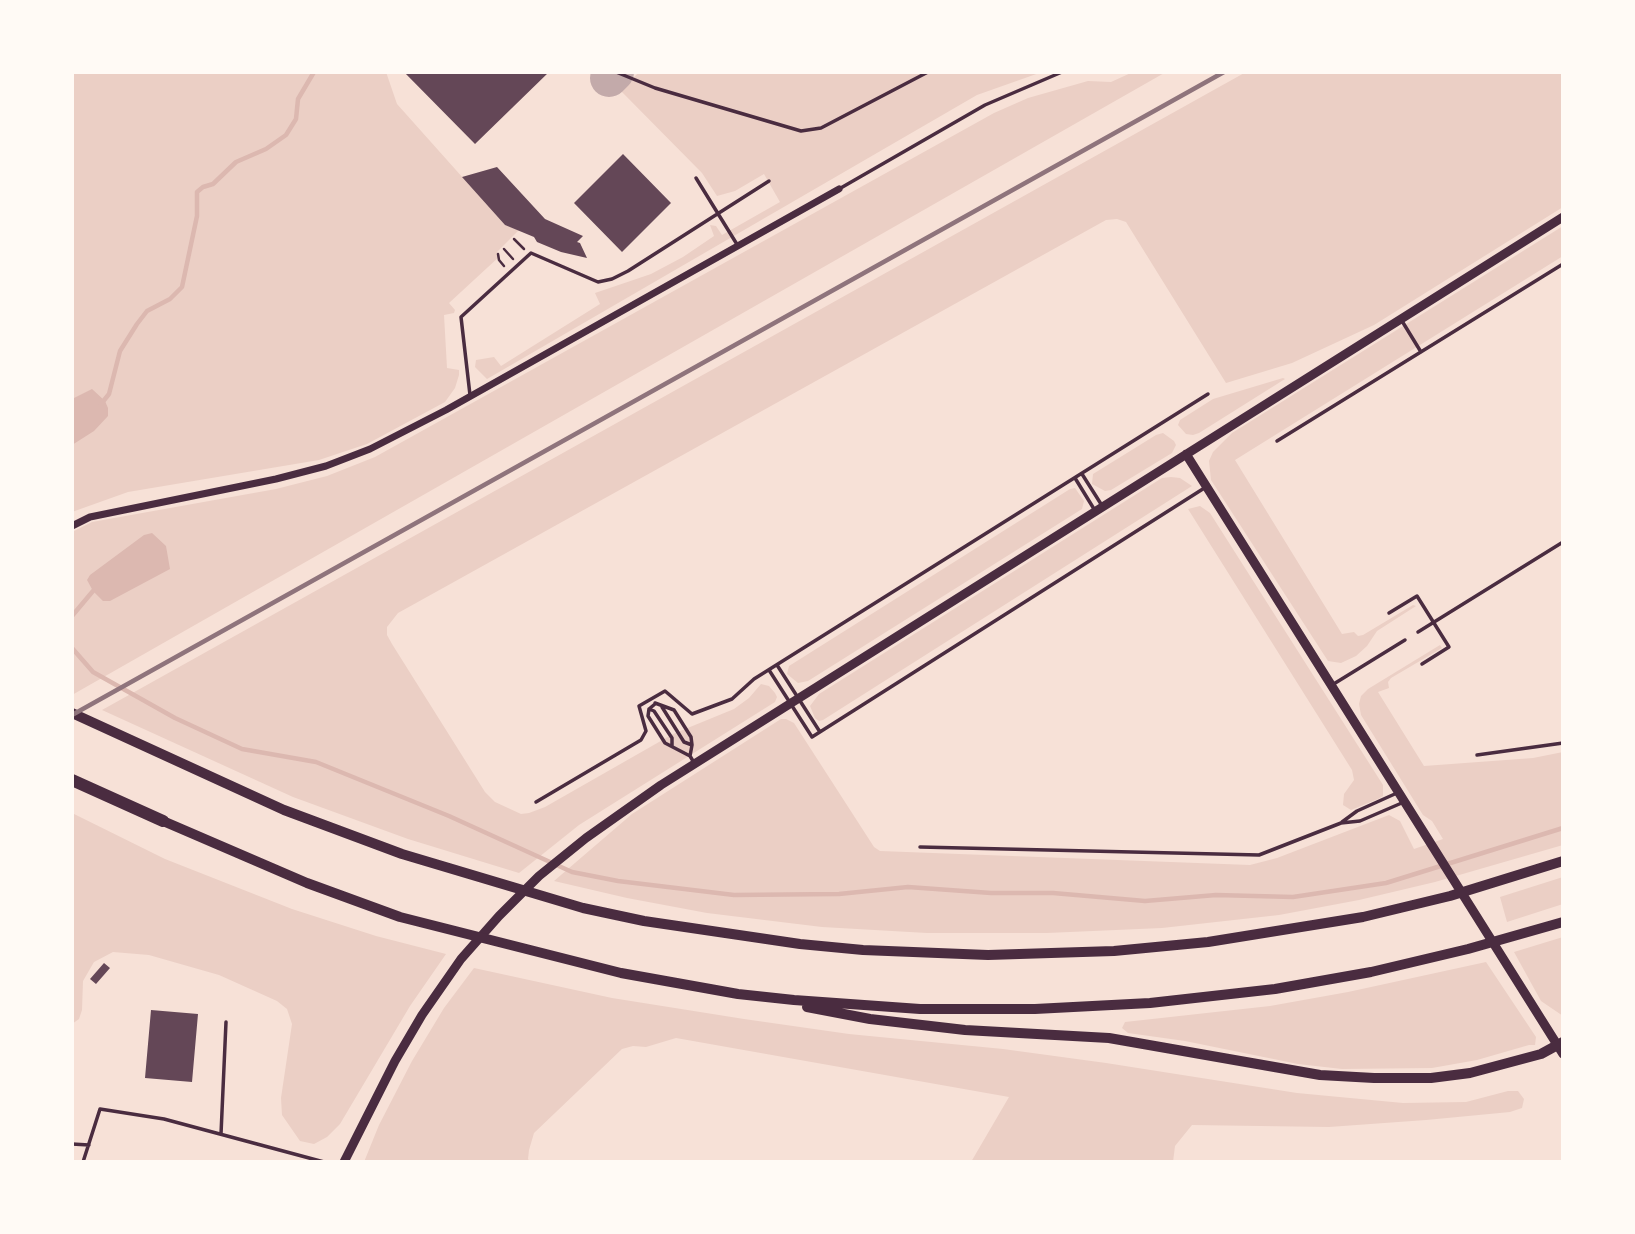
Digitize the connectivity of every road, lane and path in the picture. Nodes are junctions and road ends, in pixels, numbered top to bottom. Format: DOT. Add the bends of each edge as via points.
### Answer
graph roads {
  1 [pos="616,72"];
  2 [pos="928,72"];
  3 [pos="1062,72"];
  4 [pos="696,178"];
  5 [pos="769,181"];
  6 [pos="839,189"];
  7 [pos="717,212"];
  8 [pos="1563,217"];
  9 [pos="514,239"];
  10 [pos="738,246"];
  11 [pos="504,249"];
  12 [pos="498,254"];
  13 [pos="529,255"];
  14 [pos="518,264"];
  15 [pos="1563,264"];
  16 [pos="510,272"];
  17 [pos="1400,319"];
  18 [pos="1422,352"];
  19 [pos="1208,394"];
  20 [pos="470,397"];
  21 [pos="1277,441"];
  22 [pos="1186,454"];
  23 [pos="1082,474"];
  24 [pos="1075,478"];
  25 [pos="1206,487"];
  26 [pos="1099,508"];
  27 [pos="72,526"];
  28 [pos="1563,542"];
  29 [pos="1389,613"];
  30 [pos="1434,623"];
  31 [pos="1418,632"];
  32 [pos="1405,640"];
  33 [pos="1422,664"];
  34 [pos="776,665"];
  35 [pos="769,670"];
  36 [pos="1331,686"];
  37 [pos="652,699"];
  38 [pos="794,701"];
  39 [pos="655,704"];
  40 [pos="662,706"];
  41 [pos="649,709"];
  42 [pos="72,713"];
  43 [pos="820,732"];
  44 [pos="1563,743"];
  45 [pos="692,745"];
  46 [pos="672,746"];
  47 [pos="1477,755"];
  48 [pos="692,760"];
  49 [pos="72,780"];
  50 [pos="72,787"];
  51 [pos="1398,793"];
  52 [pos="536,802"];
  53 [pos="1404,802"];
  54 [pos="163,821"];
  55 [pos="1340,823"];
  56 [pos="920,847"];
  57 [pos="1563,861"];
  58 [pos="1563,922"];
  59 [pos="738,994"];
  60 [pos="226,1022"];
  61 [pos="1562,1047"];
  62 [pos="220,1134"];
  63 [pos="72,1144"];
  64 [pos="89,1144"];
  65 [pos="83,1162"];
  66 [pos="324,1162"];
  67 [pos="344,1162"];
  1 -- 2 [label="lane" via="801,131 821,128"];
  3 -- 6 [label="lane" via="985,105"];
  4 -- 7 [label="lane"];
  5 -- 7 [label="lane"];
  6 -- 10 [label="street"];
  7 -- 10 [label="lane"];
  7 -- 13 [label="lane" via="628,271 598,282"];
  8 -- 17 [label="street"];
  9 -- 13 [label="path"];
  10 -- 20 [label="street"];
  11 -- 14 [label="path"];
  12 -- 16 [label="path"];
  13 -- 14 [label="lane"];
  14 -- 16 [label="lane"];
  15 -- 18 [label="lane"];
  16 -- 20 [label="lane" via="461,317"];
  17 -- 18 [label="lane"];
  17 -- 22 [label="street"];
  18 -- 21 [label="lane"];
  19 -- 23 [label="lane"];
  20 -- 27 [label="street" via="370,449 326,466 101,514"];
  22 -- 25 [label="street"];
  22 -- 26 [label="street"];
  23 -- 24 [label="lane"];
  23 -- 26 [label="lane"];
  24 -- 26 [label="lane"];
  24 -- 34 [label="lane"];
  25 -- 36 [label="street"];
  25 -- 43 [label="lane"];
  26 -- 38 [label="street"];
  28 -- 30 [label="lane"];
  29 -- 30 [label="lane" via="1417,596"];
  30 -- 31 [label="lane"];
  30 -- 33 [label="lane" via="1449,647"];
  32 -- 36 [label="lane"];
  34 -- 35 [label="lane"];
  34 -- 38 [label="lane"];
  35 -- 37 [label="lane" via="732,699 692,714 665,691"];
  35 -- 38 [label="lane"];
  36 -- 51 [label="street"];
  37 -- 39 [label="lane"];
  37 -- 52 [label="lane" via="639,706 645,736"];
  38 -- 43 [label="lane"];
  38 -- 43 [label="lane" via="812,737"];
  38 -- 48 [label="street"];
  39 -- 40 [label="lane"];
  39 -- 41 [label="lane"];
  40 -- 45 [label="lane" via="684,742"];
  40 -- 45 [label="lane" via="674,710"];
  41 -- 46 [label="lane" via="672,738"];
  41 -- 46 [label="lane" via="648,716 665,743"];
  42 -- 57 [label="main road" via="284,810 402,854 583,908 800,944 988,955 1208,942 1363,917"];
  44 -- 47 [label="lane"];
  45 -- 48 [label="lane"];
  46 -- 48 [label="lane"];
  48 -- 67 [label="street" via="538,876 461,959 395,1061"];
  49 -- 54 [label="highway"];
  50 -- 54 [label="highway"];
  51 -- 53 [label="street"];
  51 -- 55 [label="lane"];
  53 -- 55 [label="lane" via="1360,821"];
  53 -- 61 [label="street"];
  54 -- 59 [label="main road" via="400,917 621,973"];
  55 -- 56 [label="lane" via="1259,855"];
  58 -- 59 [label="main road" via="1371,972 1150,1003 920,1009"];
  59 -- 61 [label="main road" via="870,1018 965,1030 1109,1038 1320,1074 1374,1078 1470,1073"];
  60 -- 62 [label="lane"];
  62 -- 64 [label="lane" via="100,1109"];
  62 -- 66 [label="lane"];
  63 -- 64 [label="lane"];
  64 -- 65 [label="lane"];
}
